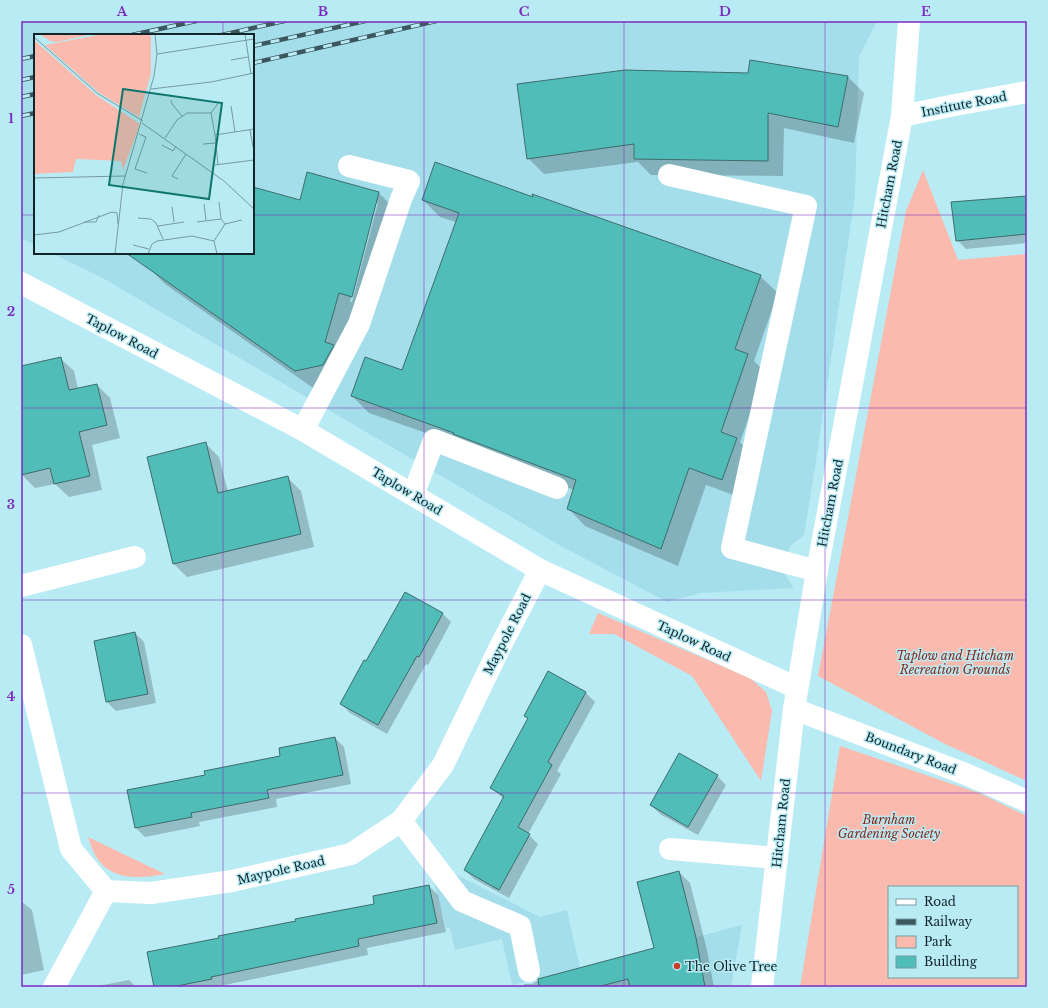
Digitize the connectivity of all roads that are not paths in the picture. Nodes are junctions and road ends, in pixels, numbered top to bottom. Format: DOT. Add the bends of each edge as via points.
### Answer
graph roads {
  1 [pos="909,21"];
  2 [pos="1027,92"];
  3 [pos="902,116"];
  4 [pos="349,166"];
  5 [pos="669,176"];
  6 [pos="21,283"];
  7 [pos="303,430"];
  8 [pos="557,488"];
  9 [pos="413,495"];
  10 [pos="136,557"];
  11 [pos="540,570"];
  12 [pos="817,571"];
  13 [pos="21,586"];
  14 [pos="21,645"];
  15 [pos="25,674"];
  16 [pos="796,699"];
  17 [pos="1027,801"];
  18 [pos="401,821"];
  19 [pos="670,849"];
  20 [pos="777,858"];
  21 [pos="106,891"];
  22 [pos="530,971"];
  23 [pos="54,987"];
  24 [pos="762,987"];
  1 -- 3 [label="street, Hitcham Road"];
  2 -- 3 [label="street, Institute Road"];
  3 -- 12 [label="street, Hitcham Road"];
  4 -- 7 [label="street" via="409,181 359,324"];
  5 -- 12 [label="street" via="806,206 732,548"];
  6 -- 7 [label="street, Taplow Road"];
  7 -- 9 [label="street, Taplow Road"];
  8 -- 9 [label="street" via="434,440"];
  9 -- 11 [label="street, Taplow Road"];
  10 -- 13 [label="street"];
  11 -- 16 [label="street, Taplow Road"];
  11 -- 18 [label="street, Maypole Road" via="443,765"];
  12 -- 16 [label="street, Hitcham Road"];
  14 -- 15 [label="street"];
  15 -- 21 [label="street" via="71,849"];
  16 -- 17 [label="street, Boundary Road"];
  16 -- 20 [label="street, Hitcham Road"];
  18 -- 21 [label="street, Maypole Road" via="351,854 232,881 152,893"];
  18 -- 22 [label="street" via="462,901 520,926"];
  19 -- 20 [label="street"];
  20 -- 24 [label="street, Hitcham Road"];
  21 -- 23 [label="street"];
}
